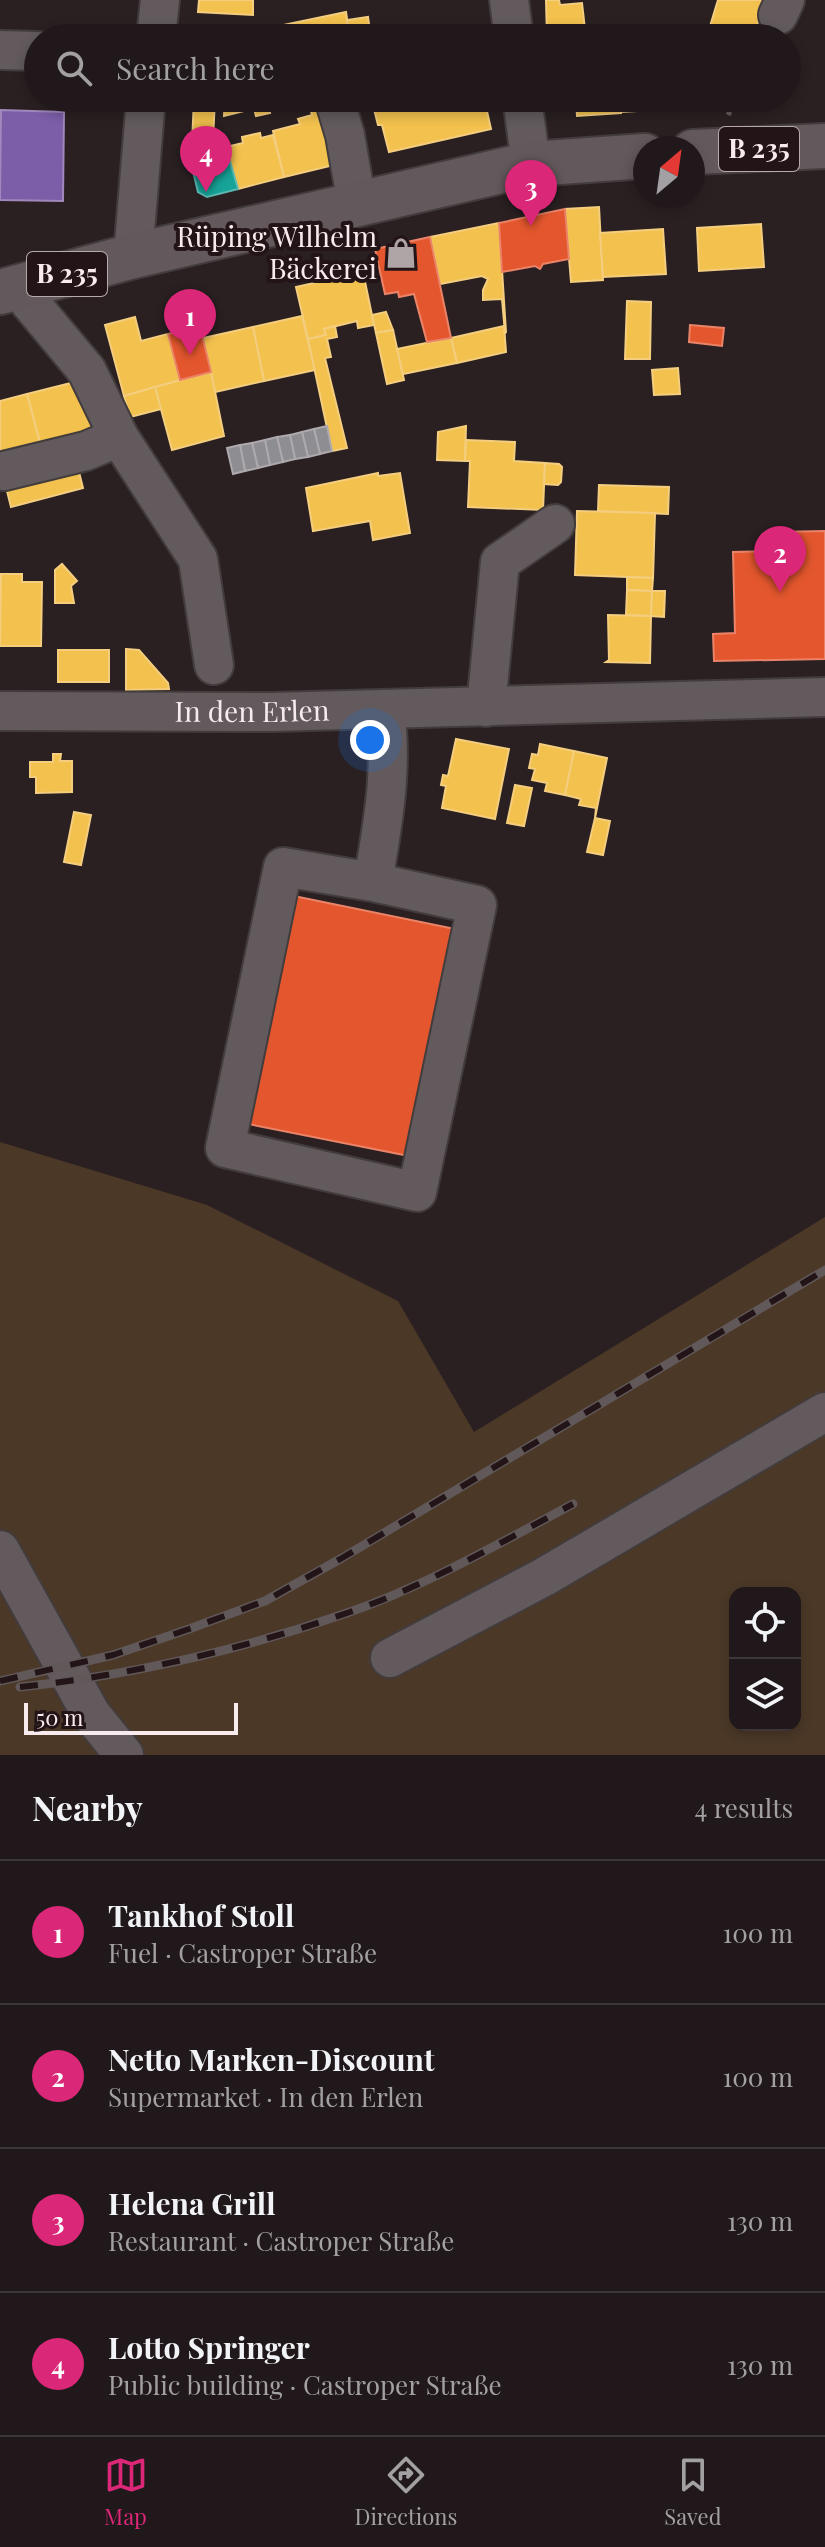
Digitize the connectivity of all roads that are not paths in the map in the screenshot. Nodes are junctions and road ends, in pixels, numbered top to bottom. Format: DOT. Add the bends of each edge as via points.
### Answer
graph roads {
  1 [pos="160,0"];
  2 [pos="509,0"];
  3 [pos="157,24"];
  4 [pos="512,24"];
  5 [pos="0,50"];
  6 [pos="24,51"];
  7 [pos="145,112"];
  8 [pos="338,112"];
  9 [pos="524,112"];
  10 [pos="825,146"];
  11 [pos="705,151"];
  12 [pos="633,157"];
  13 [pos="531,164"];
  14 [pos="357,204"];
  15 [pos="133,256"];
  16 [pos="9,290"];
  17 [pos="119,437"];
  18 [pos="4,471"];
  19 [pos="555,524"];
  20 [pos="214,665"];
  21 [pos="825,697"];
  22 [pos="486,707"];
  23 [pos="385,709"];
  24 [pos="0,711"];
  25 [pos="373,882"];
  26 [pos="825,1412"];
  27 [pos="0,1550"];
  28 [pos="390,1658"];
  29 [pos="124,1755"];
  1 -- 3 [label="street"];
  2 -- 4 [label="street"];
  5 -- 6 [label="street"];
  7 -- 15 [label="street"];
  8 -- 14 [label="street"];
  9 -- 13 [label="street"];
  10 -- 11 [label="main road, B 235"];
  12 -- 13 [label="main road, B 235"];
  13 -- 14 [label="main road, B 235"];
  14 -- 15 [label="main road, B 235"];
  15 -- 16 [label="main road, B 235"];
  16 -- 17 [label="street" via="87,371"];
  17 -- 18 [label="street" via="86,451"];
  17 -- 20 [label="street" via="198,559"];
  19 -- 22 [label="street" via="500,562"];
  21 -- 22 [label="street, In den Erlen"];
  22 -- 23 [label="street, In den Erlen"];
  23 -- 24 [label="street, In den Erlen"];
  23 -- 25 [label="street" via="389,787"];
  25 -- 25 [label="street" via="283,867 225,1148 417,1192 477,905"];
  26 -- 28 [label="street" via="544,1577"];
  27 -- 29 [label="street" via="91,1714"];
}
